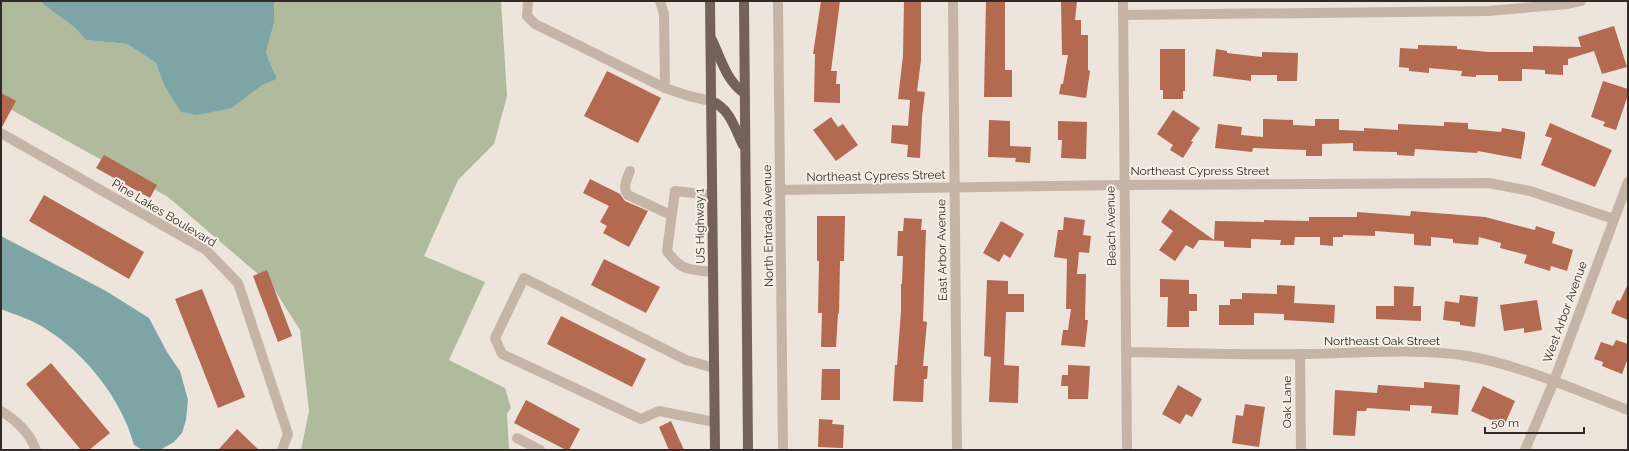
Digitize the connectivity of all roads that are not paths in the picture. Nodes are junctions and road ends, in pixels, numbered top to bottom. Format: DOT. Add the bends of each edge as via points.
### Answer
graph roads {
  1 [pos="528,1"];
  2 [pos="660,1"];
  3 [pos="710,1"];
  4 [pos="744,1"];
  5 [pos="778,1"];
  6 [pos="953,1"];
  7 [pos="1123,1"];
  8 [pos="1581,1"];
  9 [pos="1123,15"];
  10 [pos="711,36"];
  11 [pos="665,88"];
  12 [pos="744,93"];
  13 [pos="711,101"];
  14 [pos="1,133"];
  15 [pos="745,149"];
  16 [pos="630,171"];
  17 [pos="1628,182"];
  18 [pos="1124,185"];
  19 [pos="955,188"];
  20 [pos="780,190"];
  21 [pos="712,195"];
  22 [pos="671,216"];
  23 [pos="1614,219"];
  24 [pos="713,272"];
  25 [pos="1126,352"];
  26 [pos="1300,354"];
  27 [pos="714,368"];
  28 [pos="1554,381"];
  29 [pos="1628,410"];
  30 [pos="1,411"];
  31 [pos="714,422"];
  32 [pos="517,438"];
  33 [pos="36,450"];
  34 [pos="282,450"];
  35 [pos="540,450"];
  36 [pos="715,450"];
  37 [pos="748,450"];
  38 [pos="783,450"];
  39 [pos="957,450"];
  40 [pos="1127,450"];
  41 [pos="1301,450"];
  42 [pos="1525,450"];
  1 -- 11 [label="street" via="527,16 535,24"];
  2 -- 11 [label="street" via="664,14"];
  3 -- 10 [label="main road, US Highway 1"];
  4 -- 12 [label="main road"];
  5 -- 20 [label="street, North Entrada Avenue"];
  6 -- 19 [label="street, East Arbor Avenue"];
  7 -- 9 [label="street, Beach Avenue"];
  8 -- 9 [label="street" via="1488,11"];
  9 -- 18 [label="street, Beach Avenue"];
  10 -- 12 [label="main road" via="729,78"];
  10 -- 13 [label="main road, US Highway 1"];
  11 -- 13 [label="street"];
  12 -- 15 [label="main road"];
  13 -- 15 [label="main road" via="720,104 727,112"];
  13 -- 21 [label="main road, US Highway 1"];
  14 -- 34 [label="street, Pine Lakes Boulevard" via="206,250 238,283 288,434"];
  15 -- 37 [label="main road"];
  16 -- 22 [label="street" via="624,186 628,195"];
  17 -- 23 [label="street, West Arbor Avenue"];
  18 -- 19 [label="street, Northeast Cypress Street"];
  18 -- 23 [label="street, Northeast Cypress Street" via="1489,183 1530,191"];
  18 -- 25 [label="street, Beach Avenue"];
  19 -- 20 [label="street, Northeast Cypress Street"];
  19 -- 39 [label="street, East Arbor Avenue"];
  20 -- 38 [label="street, North Entrada Avenue"];
  21 -- 22 [label="street" via="675,191"];
  21 -- 24 [label="main road, US Highway 1"];
  22 -- 24 [label="street" via="667,251 674,261 684,269"];
  23 -- 28 [label="street, West Arbor Avenue"];
  24 -- 27 [label="main road, US Highway 1"];
  25 -- 26 [label="street, Northeast Oak Street"];
  25 -- 40 [label="street, Beach Avenue"];
  26 -- 28 [label="street, Northeast Oak Street" via="1429,352 1475,358"];
  26 -- 41 [label="street, Oak Lane"];
  27 -- 31 [label="main road, US Highway 1"];
  27 -- 31 [label="street" via="686,360 524,278 495,338 502,354 642,419 658,411"];
  28 -- 29 [label="street, Northeast Oak Street"];
  28 -- 42 [label="street, West Arbor Avenue"];
  30 -- 33 [label="street" via="21,425"];
  31 -- 36 [label="main road, US Highway 1"];
  32 -- 35 [label="street"];
}
